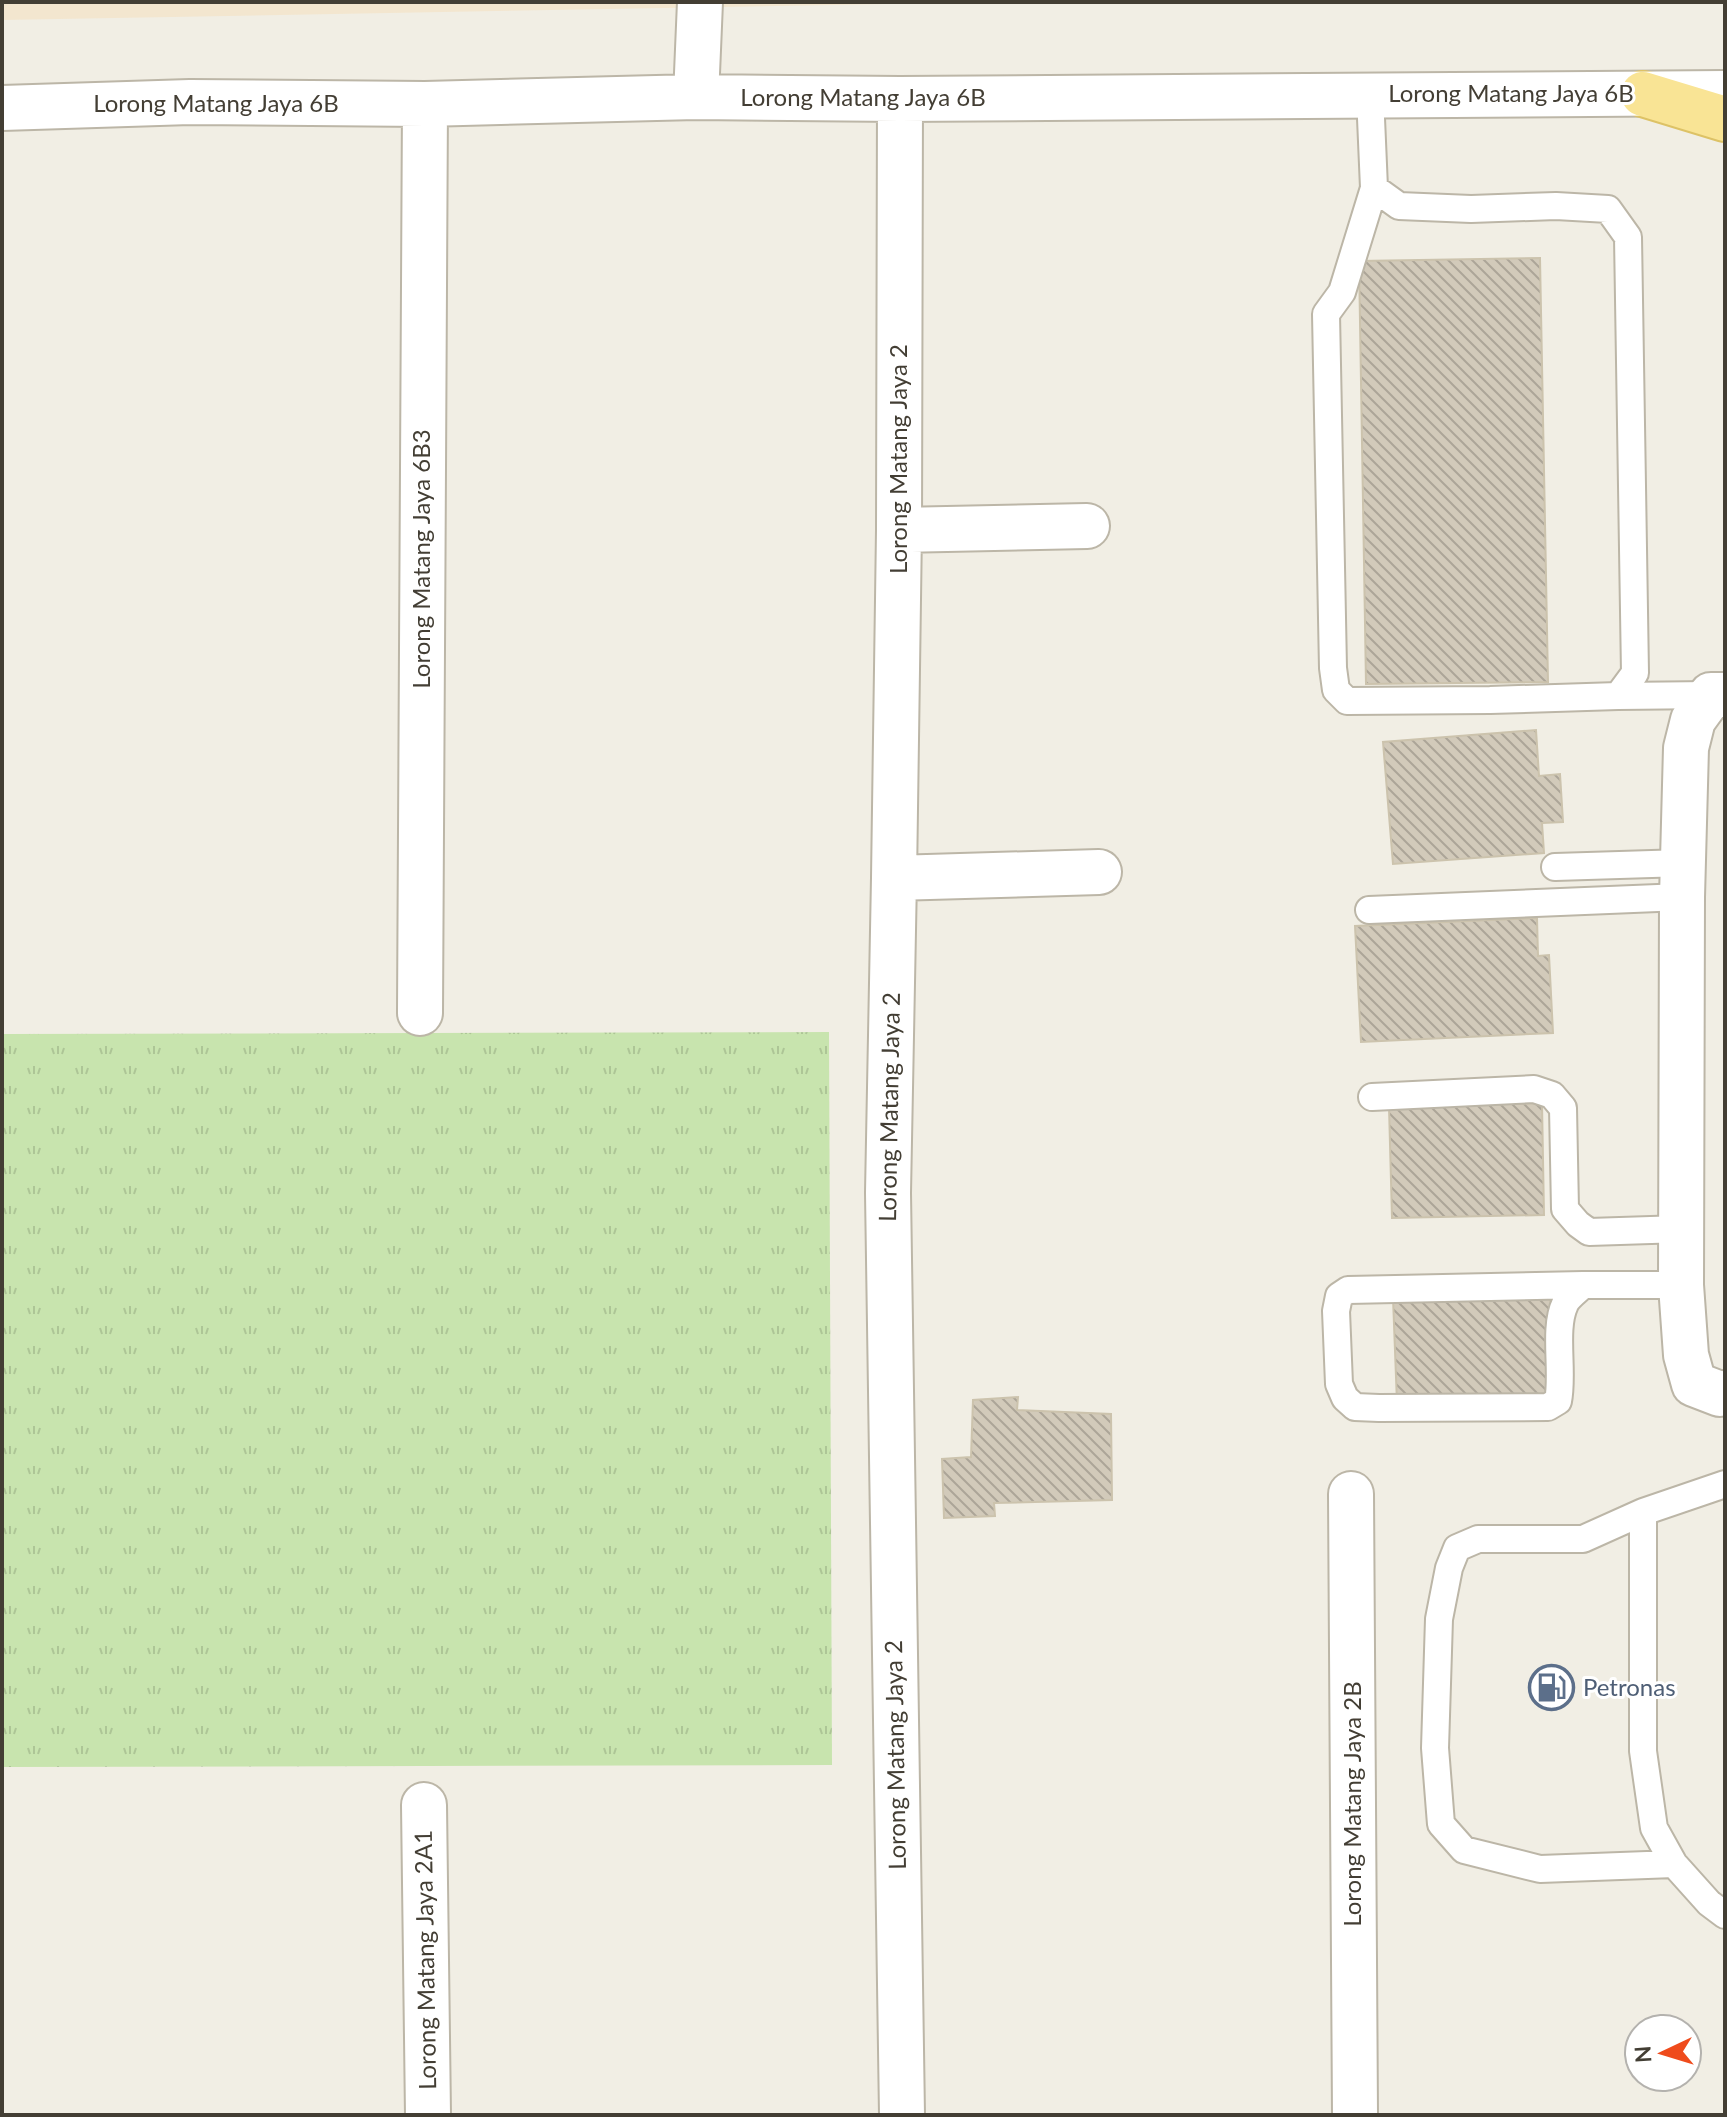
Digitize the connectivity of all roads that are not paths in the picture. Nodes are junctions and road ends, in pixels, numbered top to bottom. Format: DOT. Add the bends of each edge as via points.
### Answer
graph roads {
  1 [pos="700,2"];
  2 [pos="1725,78"];
  3 [pos="1725,93"];
  4 [pos="1643,94"];
  5 [pos="1370,95"];
  6 [pos="696,97"];
  7 [pos="900,99"];
  8 [pos="425,104"];
  9 [pos="2,108"];
  10 [pos="1725,119"];
  11 [pos="1374,188"];
  12 [pos="1087,526"];
  13 [pos="899,530"];
  14 [pos="1718,695"];
  15 [pos="1618,696"];
  16 [pos="1555,867"];
  17 [pos="1099,872"];
  18 [pos="894,878"];
  19 [pos="1683,880"];
  20 [pos="1369,910"];
  21 [pos="420,1013"];
  22 [pos="1372,1097"];
  23 [pos="1682,1229"];
  24 [pos="1583,1285"];
  25 [pos="1681,1285"];
  26 [pos="1725,1393"];
  27 [pos="1725,1484"];
  28 [pos="1351,1494"];
  29 [pos="1643,1512"];
  30 [pos="424,1805"];
  31 [pos="1674,1864"];
  32 [pos="1725,1915"];
  33 [pos="428,2115"];
  34 [pos="902,2115"];
  35 [pos="1355,2115"];
  1 -- 6 [label="street"];
  2 -- 4 [label="street"];
  3 -- 4 [label="street, Lorong Matang Jaya 6B"];
  4 -- 5 [label="street, Lorong Matang Jaya 6B"];
  4 -- 10 [label="main road"];
  5 -- 7 [label="street, Lorong Matang Jaya 6B"];
  5 -- 11 [label="lane"];
  6 -- 7 [label="street, Lorong Matang Jaya 6B"];
  6 -- 8 [label="street, Lorong Matang Jaya 6B"];
  7 -- 13 [label="street, Lorong Matang Jaya 2"];
  8 -- 9 [label="street, Lorong Matang Jaya 6B" via="190,102"];
  8 -- 21 [label="street, Lorong Matang Jaya 6B3"];
  11 -- 15 [label="lane" via="1399,206 1608,209 1628,237 1635,673"];
  11 -- 15 [label="lane" via="1342,292 1326,314 1336,690 1347,701"];
  12 -- 13 [label="street"];
  13 -- 18 [label="street, Lorong Matang Jaya 2"];
  14 -- 15 [label="lane"];
  14 -- 19 [label="street" via="1693,720 1686,748"];
  16 -- 19 [label="lane"];
  17 -- 18 [label="street"];
  18 -- 34 [label="street, Lorong Matang Jaya 2" via="888,1193"];
  19 -- 20 [label="lane"];
  19 -- 23 [label="street"];
  22 -- 23 [label="lane" via="1534,1089 1552,1095 1563,1108 1565,1209 1578,1224 1589,1232"];
  23 -- 25 [label="street"];
  24 -- 24 [label="lane" via="1348,1290 1339,1296 1336,1311 1339,1384 1345,1398 1355,1407 1548,1407 1558,1401 1560,1390 1565,1303"];
  24 -- 25 [label="lane"];
  25 -- 26 [label="street" via="1686,1355 1694,1384"];
  27 -- 29 [label="lane"];
  28 -- 35 [label="street, Lorong Matang Jaya 2B"];
  29 -- 31 [label="lane" via="1643,1751 1654,1828"];
  29 -- 31 [label="lane" via="1583,1539 1478,1539 1457,1548 1439,1619 1435,1748 1441,1824 1464,1850 1540,1869"];
  30 -- 33 [label="street, Lorong Matang Jaya 2A1"];
  31 -- 32 [label="lane"];
}
